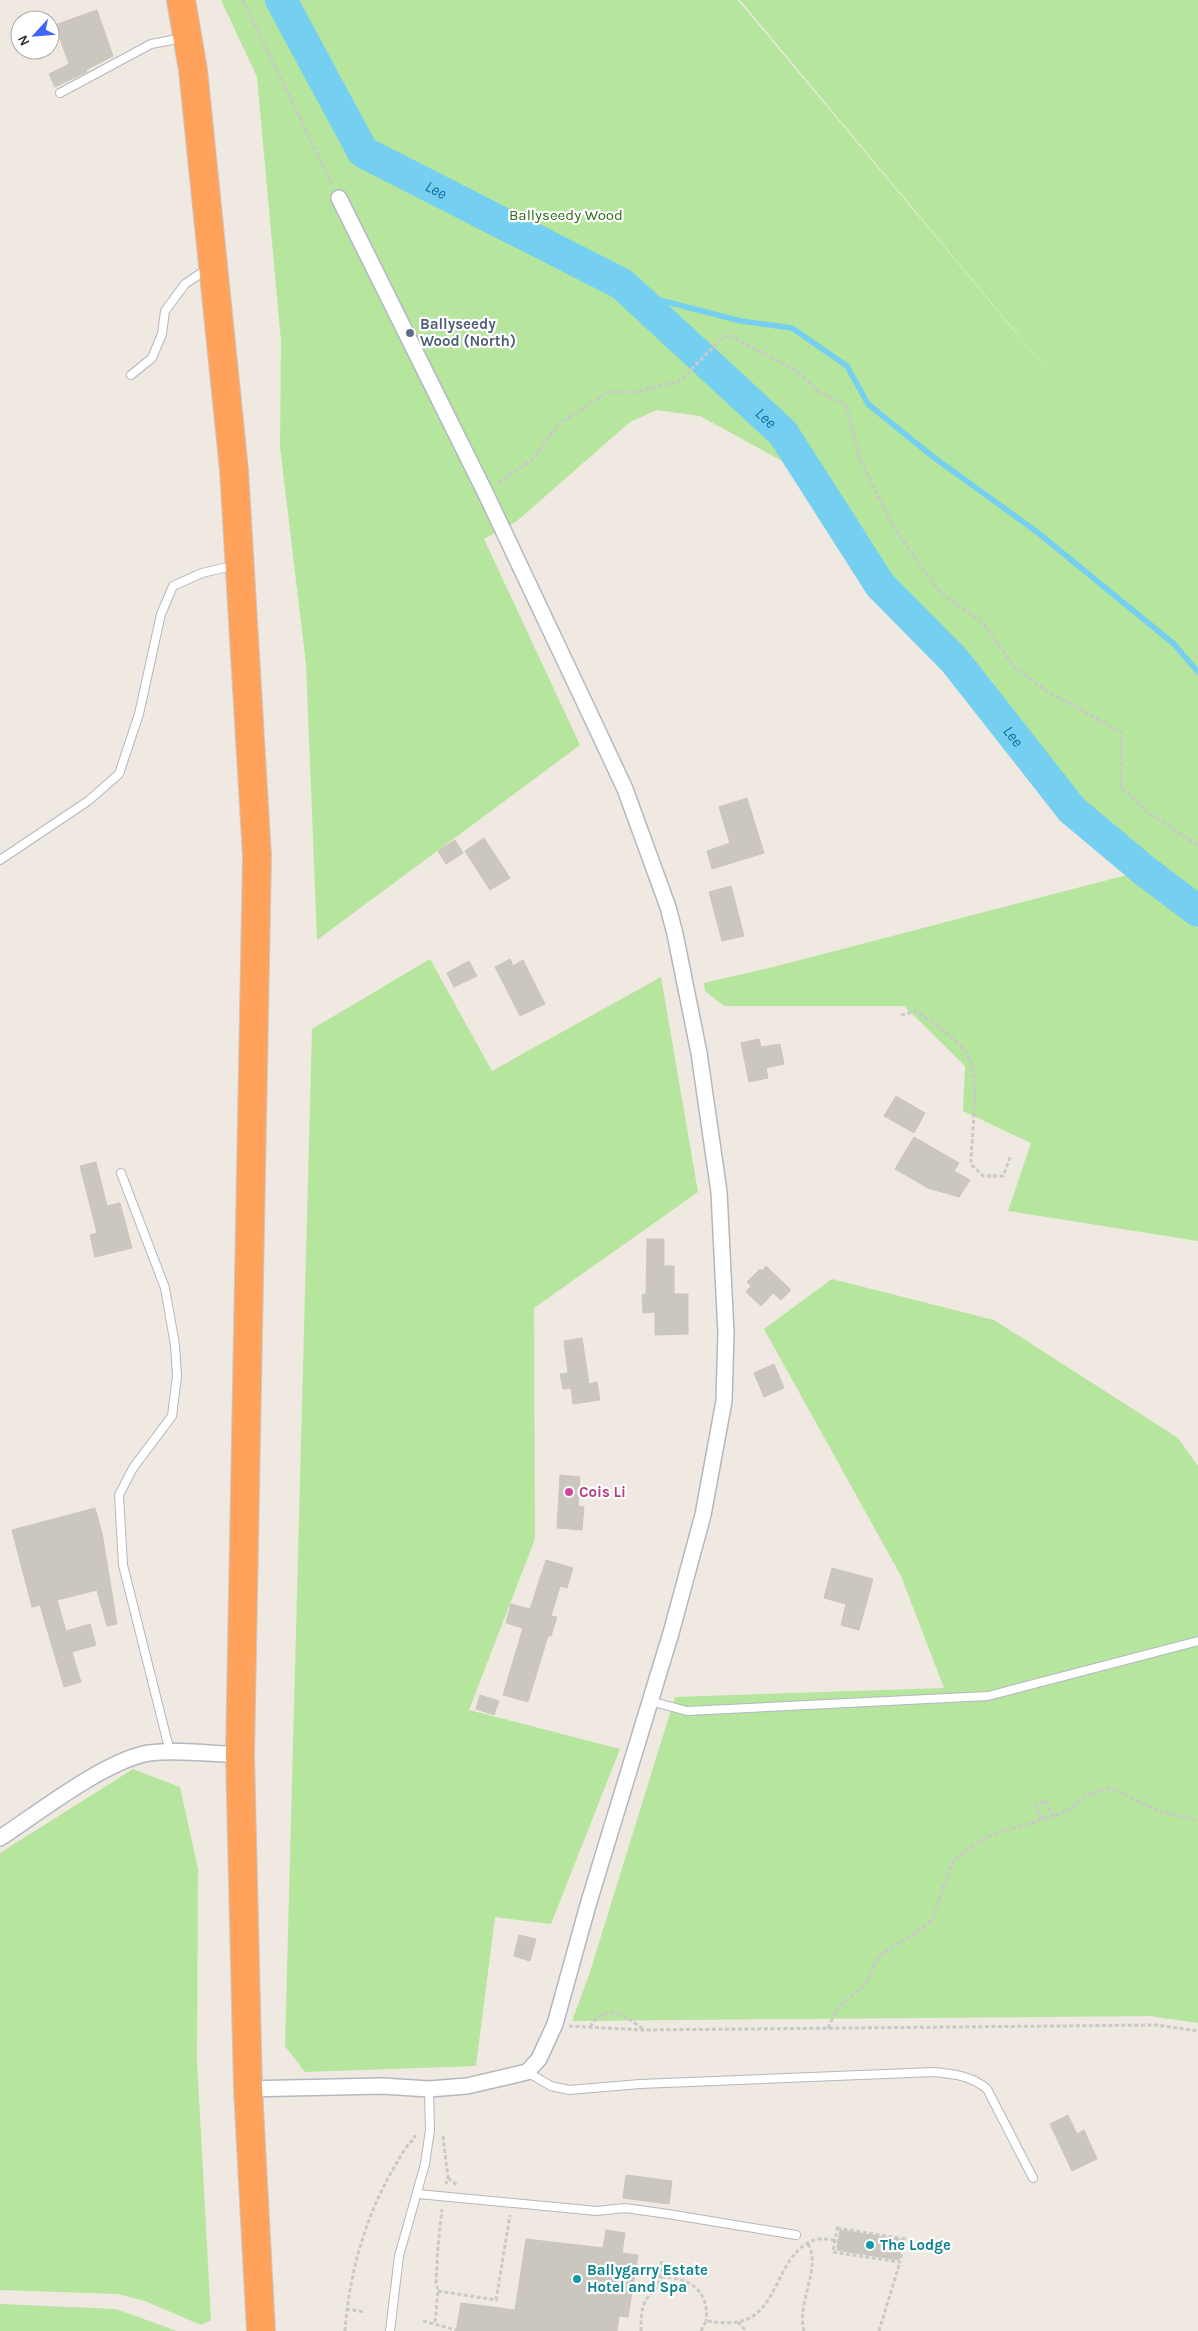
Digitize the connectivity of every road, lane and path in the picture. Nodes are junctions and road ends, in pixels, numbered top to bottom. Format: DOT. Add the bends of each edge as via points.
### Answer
graph roads {
  1 [pos="181,0"];
  2 [pos="243,0"];
  3 [pos="188,37"];
  4 [pos="60,93"];
  5 [pos="339,198"];
  6 [pos="213,264"];
  7 [pos="131,375"];
  8 [pos="514,473"];
  9 [pos="240,564"];
  10 [pos="1198,846"];
  11 [pos="0,860"];
  12 [pos="901,1015"];
  13 [pos="1011,1155"];
  14 [pos="121,1173"];
  15 [pos="1198,1641"];
  16 [pos="650,1701"];
  17 [pos="170,1752"];
  18 [pos="240,1755"];
  19 [pos="1053,1816"];
  20 [pos="1042,1819"];
  21 [pos="1198,1820"];
  22 [pos="0,1838"];
  23 [pos="828,2028"];
  24 [pos="644,2030"];
  25 [pos="1198,2031"];
  26 [pos="527,2072"];
  27 [pos="429,2088"];
  28 [pos="248,2089"];
  29 [pos="416,2130"];
  30 [pos="443,2131"];
  31 [pos="1033,2178"];
  32 [pos="445,2188"];
  33 [pos="418,2194"];
  34 [pos="442,2206"];
  35 [pos="511,2211"];
  36 [pos="796,2235"];
  37 [pos="836,2240"];
  38 [pos="808,2243"];
  39 [pos="662,2259"];
  40 [pos="900,2262"];
  41 [pos="661,2277"];
  42 [pos="438,2291"];
  43 [pos="346,2309"];
  44 [pos="365,2312"];
  45 [pos="423,2321"];
  46 [pos="706,2321"];
  47 [pos="434,2322"];
  48 [pos="738,2322"];
  49 [pos="456,2330"];
  50 [pos="261,2331"];
  51 [pos="345,2331"];
  52 [pos="390,2331"];
  53 [pos="641,2331"];
  54 [pos="701,2331"];
  55 [pos="746,2331"];
  56 [pos="804,2331"];
  57 [pos="879,2331"];
  1 -- 3 [label="highway"];
  2 -- 5 [label="path"];
  3 -- 4 [label="lane" via="151,44"];
  3 -- 6 [label="highway"];
  5 -- 16 [label="street" via="485,492 625,789 675,934 699,1053 719,1192 726,1337 724,1401 703,1515"];
  6 -- 7 [label="lane" via="184,284 165,310 162,334 152,358"];
  6 -- 9 [label="highway"];
  8 -- 10 [label="path" via="532,460 558,425 608,392 635,392 680,381 723,337 729,335 797,371 819,392 846,405 860,459 894,528 940,592 983,623 1014,667 1045,690 1121,732 1121,787 1146,811"];
  9 -- 11 [label="lane" via="202,572 173,586 161,614 139,714 119,774 88,801"];
  9 -- 18 [label="highway" via="257,856"];
  12 -- 13 [label="path" via="916,1010 936,1023 968,1055 975,1079 971,1164 983,1176 1003,1176"];
  14 -- 17 [label="lane" via="165,1288 175,1345 177,1376 172,1416 133,1468 119,1495 123,1565"];
  15 -- 16 [label="lane" via="988,1696 688,1711"];
  16 -- 26 [label="street" via="555,2024 539,2059"];
  17 -- 18 [label="street"];
  17 -- 22 [label="street" via="147,1754 120,1762"];
  18 -- 28 [label="highway"];
  19 -- 20 [label="path"];
  19 -- 20 [label="path" via="1046,1801 1036,1805"];
  19 -- 21 [label="path" via="1071,1809 1085,1796 1110,1788 1161,1812"];
  20 -- 23 [label="path" via="988,1836 953,1860 932,1920 882,1953 867,1983 838,2007"];
  23 -- 24 [label="path"];
  23 -- 25 [label="path" via="1157,2025"];
  24 -- 24 [label="path" via="618,2013 603,2014 590,2028"];
  26 -- 27 [label="street" via="467,2086"];
  26 -- 31 [label="lane" via="551,2086 569,2090 934,2072 965,2076 987,2089"];
  27 -- 28 [label="street"];
  27 -- 33 [label="lane" via="430,2130"];
  28 -- 50 [label="highway"];
  29 -- 43 [label="path" via="414,2139 389,2176 371,2216 356,2260"];
  30 -- 32 [label="path" via="448,2178"];
  33 -- 36 [label="lane" via="597,2210 625,2208"];
  33 -- 52 [label="lane" via="399,2256"];
  34 -- 42 [label="path" via="436,2274"];
  35 -- 42 [label="path" via="496,2300"];
  37 -- 38 [label="path" via="820,2239"];
  37 -- 40 [label="path" via="833,2252"];
  37 -- 40 [label="path" via="837,2228 905,2239"];
  38 -- 48 [label="path" via="791,2260 764,2306"];
  38 -- 56 [label="path" via="812,2258 803,2312"];
  39 -- 41 [label="path"];
  40 -- 57 [label="path"];
  41 -- 46 [label="path" via="682,2278 693,2284 701,2295"];
  41 -- 53 [label="path" via="658,2287 647,2295 643,2303"];
  42 -- 47 [label="path"];
  43 -- 44 [label="path"];
  43 -- 51 [label="path"];
  45 -- 47 [label="path"];
  46 -- 48 [label="path"];
  46 -- 54 [label="path"];
  47 -- 49 [label="path"];
  48 -- 55 [label="path"];
}
